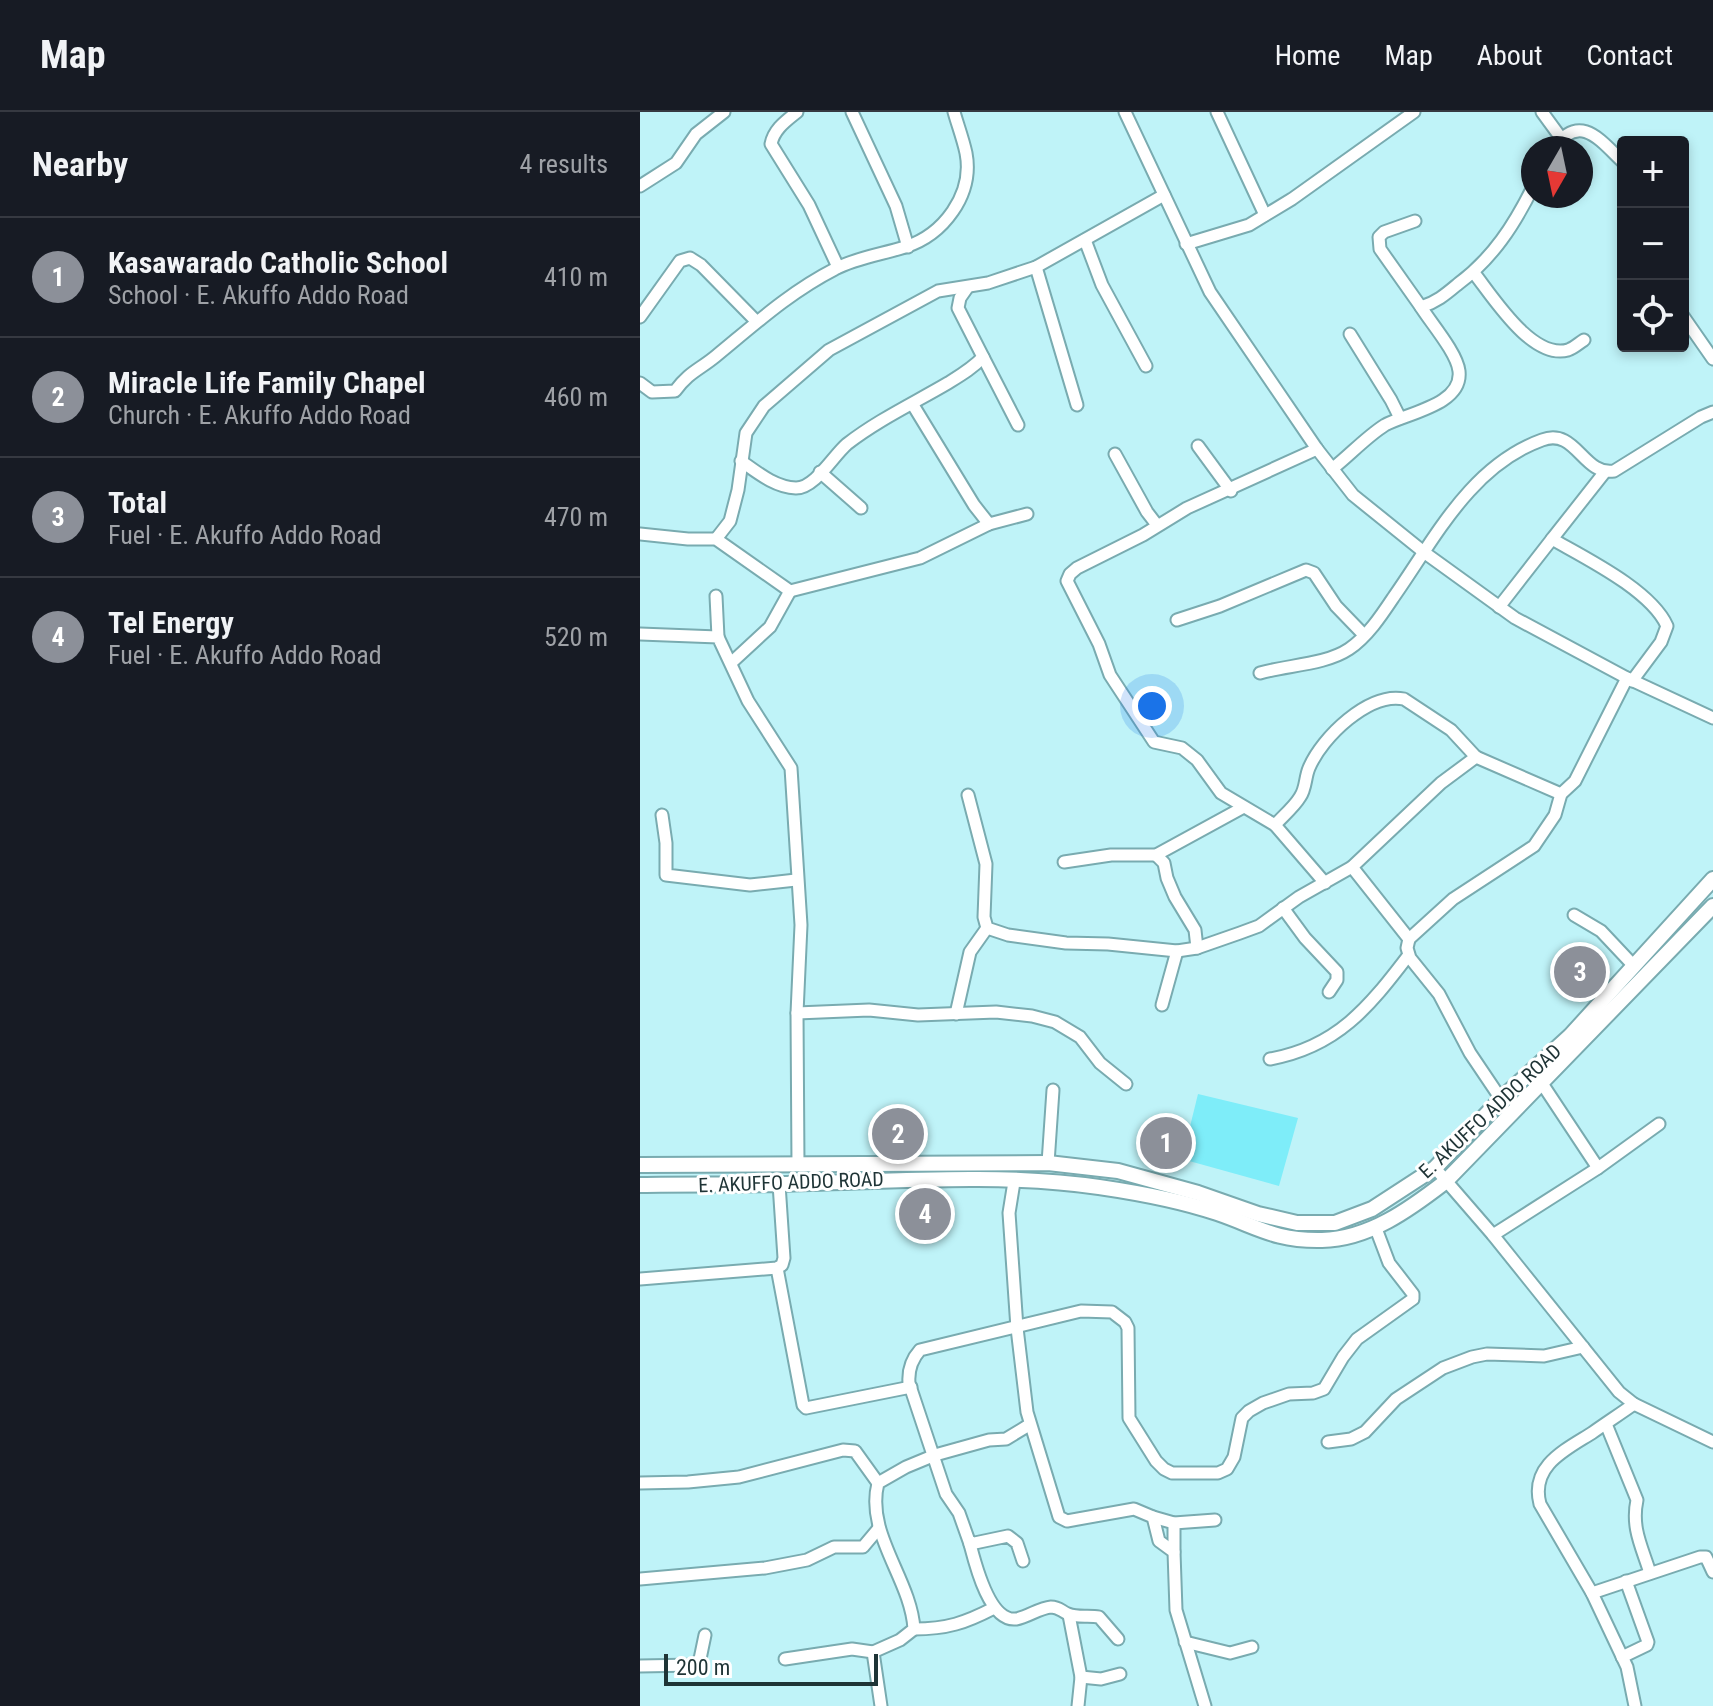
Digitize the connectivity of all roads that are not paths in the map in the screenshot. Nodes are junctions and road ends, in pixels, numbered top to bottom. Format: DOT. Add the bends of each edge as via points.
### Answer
graph roads {
  1 [pos="724,112"];
  2 [pos="797,112"];
  3 [pos="852,112"];
  4 [pos="954,112"];
  5 [pos="1125,112"];
  6 [pos="1217,112"];
  7 [pos="1414,112"];
  8 [pos="1542,112"];
  9 [pos="1554,136"];
  10 [pos="1566,136"];
  11 [pos="1617,156"];
  12 [pos="640,186"];
  13 [pos="1164,195"];
  14 [pos="1522,208"];
  15 [pos="1265,215"];
  16 [pos="1415,221"];
  17 [pos="1085,240"];
  18 [pos="1186,244"];
  19 [pos="908,247"];
  20 [pos="838,267"];
  21 [pos="1036,267"];
  22 [pos="1474,273"];
  23 [pos="967,288"];
  24 [pos="1421,307"];
  25 [pos="640,317"];
  26 [pos="756,321"];
  27 [pos="1689,325"];
  28 [pos="1350,334"];
  29 [pos="1584,340"];
  30 [pos="983,357"];
  31 [pos="1713,359"];
  32 [pos="1146,366"];
  33 [pos="640,383"];
  34 [pos="913,405"];
  35 [pos="1077,405"];
  36 [pos="1713,412"];
  37 [pos="1400,418"];
  38 [pos="1018,425"];
  39 [pos="1198,446"];
  40 [pos="1317,449"];
  41 [pos="1115,454"];
  42 [pos="741,461"];
  43 [pos="1332,469"];
  44 [pos="820,472"];
  45 [pos="1604,473"];
  46 [pos="1231,491"];
  47 [pos="861,508"];
  48 [pos="1027,514"];
  49 [pos="989,524"];
  50 [pos="1157,525"];
  51 [pos="640,534"];
  52 [pos="716,539"];
  53 [pos="1552,539"];
  54 [pos="1425,553"];
  55 [pos="790,591"];
  56 [pos="716,596"];
  57 [pos="1499,607"];
  58 [pos="1177,620"];
  59 [pos="640,634"];
  60 [pos="1364,635"];
  61 [pos="718,637"];
  62 [pos="731,663"];
  63 [pos="1260,673"];
  64 [pos="1630,679"];
  65 [pos="1713,718"];
  66 [pos="1476,757"];
  67 [pos="1561,794"];
  68 [pos="968,795"];
  69 [pos="1242,808"];
  70 [pos="662,815"];
  71 [pos="1275,825"];
  72 [pos="1156,855"];
  73 [pos="1064,862"];
  74 [pos="1352,867"];
  75 [pos="1713,879"];
  76 [pos="796,880"];
  77 [pos="1325,883"];
  78 [pos="1713,906"];
  79 [pos="1283,908"];
  80 [pos="1574,915"];
  81 [pos="987,928"];
  82 [pos="1409,939"];
  83 [pos="1197,948"];
  84 [pos="1177,951"];
  85 [pos="1408,956"];
  86 [pos="1633,965"];
  87 [pos="1329,992"];
  88 [pos="1162,1005"];
  89 [pos="797,1013"];
  90 [pos="956,1014"];
  91 [pos="1270,1059"];
  92 [pos="1541,1082"];
  93 [pos="1126,1084"];
  94 [pos="1053,1090"];
  95 [pos="1501,1099"];
  96 [pos="1659,1124"];
  97 [pos="1048,1163"];
  98 [pos="798,1164"];
  99 [pos="640,1165"];
  100 [pos="1435,1168"];
  101 [pos="1598,1168"];
  102 [pos="1014,1182"];
  103 [pos="1445,1182"];
  104 [pos="779,1184"];
  105 [pos="640,1185"];
  106 [pos="1375,1226"];
  107 [pos="1493,1235"];
  108 [pos="777,1268"];
  109 [pos="640,1279"];
  110 [pos="1017,1328"];
  111 [pos="1583,1347"];
  112 [pos="911,1387"];
  113 [pos="1634,1404"];
  114 [pos="1606,1424"];
  115 [pos="1029,1425"];
  116 [pos="1328,1442"];
  117 [pos="1713,1442"];
  118 [pos="935,1455"];
  119 [pos="640,1483"];
  120 [pos="878,1483"];
  121 [pos="1153,1517"];
  122 [pos="1215,1520"];
  123 [pos="1174,1523"];
  124 [pos="879,1528"];
  125 [pos="970,1544"];
  126 [pos="1174,1552"];
  127 [pos="1710,1558"];
  128 [pos="1023,1561"];
  129 [pos="1713,1572"];
  130 [pos="1650,1573"];
  131 [pos="640,1579"];
  132 [pos="1626,1581"];
  133 [pos="1592,1593"];
  134 [pos="994,1608"];
  135 [pos="1069,1615"];
  136 [pos="914,1629"];
  137 [pos="705,1635"];
  138 [pos="1118,1639"];
  139 [pos="1185,1642"];
  140 [pos="1252,1647"];
  141 [pos="873,1652"];
  142 [pos="1622,1657"];
  143 [pos="785,1659"];
  144 [pos="640,1666"];
  145 [pos="1120,1674"];
  146 [pos="1081,1677"];
  147 [pos="881,1706"];
  148 [pos="1078,1706"];
  149 [pos="1205,1706"];
  150 [pos="1635,1706"];
  1 -- 12 [label="street" via="696,134 676,163"];
  2 -- 20 [label="street" via="781,125 771,144 809,205"];
  3 -- 19 [label="street" via="896,206"];
  4 -- 19 [label="street" via="966,155 960,200 943,225"];
  5 -- 13 [label="street"];
  6 -- 15 [label="street"];
  7 -- 15 [label="street"];
  8 -- 9 [label="street"];
  10 -- 11 [label="street" via="1582,129"];
  13 -- 17 [label="street"];
  13 -- 18 [label="street"];
  14 -- 22 [label="street" via="1512,229"];
  15 -- 18 [label="street"];
  16 -- 24 [label="street" via="1384,232 1379,241"];
  17 -- 21 [label="street"];
  17 -- 32 [label="street" via="1102,285"];
  18 -- 40 [label="street" via="1210,292"];
  19 -- 20 [label="street"];
  20 -- 26 [label="street"];
  21 -- 23 [label="street"];
  21 -- 35 [label="street"];
  22 -- 24 [label="street" via="1435,303"];
  22 -- 29 [label="street" via="1537,345 1571,350"];
  23 -- 30 [label="street" via="958,308"];
  23 -- 42 [label="street" via="938,291 829,350 764,406 746,433"];
  24 -- 37 [label="street" via="1459,366 1459,378 1451,395"];
  25 -- 26 [label="street" via="680,261 690,258"];
  26 -- 33 [label="street" via="688,374 675,391 652,392"];
  27 -- 31 [label="street"];
  28 -- 37 [label="street"];
  30 -- 34 [label="street"];
  30 -- 38 [label="street"];
  34 -- 44 [label="street" via="845,445"];
  34 -- 49 [label="street"];
  36 -- 45 [label="street" via="1625,466"];
  37 -- 43 [label="street"];
  39 -- 46 [label="street"];
  40 -- 43 [label="street"];
  40 -- 46 [label="street"];
  41 -- 50 [label="street"];
  42 -- 44 [label="street" via="767,480 797,488 811,484"];
  42 -- 52 [label="street" via="730,521"];
  43 -- 54 [label="street" via="1370,510"];
  44 -- 47 [label="street"];
  45 -- 53 [label="street"];
  45 -- 54 [label="street" via="1571,444 1544,439 1509,458 1467,492"];
  46 -- 50 [label="street"];
  48 -- 49 [label="street"];
  49 -- 55 [label="street" via="920,558"];
  50 -- 69 [label="street" via="1077,568 1067,581 1110,675 1146,733 1154,742 1182,748 1221,793"];
  51 -- 52 [label="street"];
  52 -- 55 [label="street"];
  53 -- 57 [label="street"];
  53 -- 64 [label="street" via="1620,579 1664,618 1666,634"];
  54 -- 57 [label="street"];
  54 -- 60 [label="street"];
  55 -- 62 [label="street" via="770,627"];
  56 -- 61 [label="street"];
  57 -- 64 [label="street"];
  58 -- 60 [label="street" via="1306,570"];
  59 -- 61 [label="street"];
  60 -- 63 [label="street" via="1331,657"];
  61 -- 62 [label="street"];
  62 -- 76 [label="street" via="748,701 791,768"];
  64 -- 65 [label="street"];
  64 -- 67 [label="street" via="1575,781"];
  66 -- 67 [label="street"];
  66 -- 71 [label="street" via="1451,730 1404,699 1369,707 1325,739 1300,797"];
  66 -- 74 [label="street"];
  67 -- 82 [label="street" via="1555,815 1534,846 1453,899"];
  68 -- 81 [label="street" via="986,864"];
  69 -- 71 [label="street"];
  69 -- 72 [label="street"];
  70 -- 76 [label="street" via="666,875 750,885"];
  71 -- 77 [label="street"];
  72 -- 73 [label="street"];
  72 -- 83 [label="street" via="1195,930"];
  74 -- 77 [label="street"];
  74 -- 82 [label="street"];
  75 -- 86 [label="main road, E. AKUFFO ADDO ROAD"];
  76 -- 89 [label="street" via="801,925"];
  77 -- 79 [label="street"];
  78 -- 92 [label="main road, E. AKUFFO ADDO ROAD"];
  79 -- 83 [label="street" via="1259,926"];
  79 -- 87 [label="street" via="1337,972"];
  80 -- 86 [label="street" via="1601,931"];
  81 -- 84 [label="street" via="1066,943"];
  81 -- 90 [label="street" via="970,952"];
  82 -- 85 [label="street"];
  83 -- 84 [label="street"];
  84 -- 88 [label="street"];
  85 -- 91 [label="street" via="1358,1017 1330,1038 1297,1054"];
  85 -- 95 [label="street" via="1439,994"];
  86 -- 95 [label="main road, E. AKUFFO ADDO ROAD" via="1570,1036"];
  89 -- 90 [label="street"];
  89 -- 98 [label="street"];
  90 -- 93 [label="street" via="996,1012 1055,1022 1080,1037"];
  92 -- 101 [label="street"];
  92 -- 103 [label="main road, E. AKUFFO ADDO ROAD"];
  94 -- 97 [label="street"];
  95 -- 100 [label="main road, E. AKUFFO ADDO ROAD"];
  96 -- 101 [label="street"];
  97 -- 98 [label="main road, E. AKUFFO ADDO ROAD"];
  97 -- 100 [label="main road, E. AKUFFO ADDO ROAD" via="1118,1171 1297,1223 1335,1223 1372,1209"];
  98 -- 99 [label="main road, E. AKUFFO ADDO ROAD"];
  100 -- 103 [label="street"];
  101 -- 107 [label="street"];
  102 -- 104 [label="main road, E. AKUFFO ADDO ROAD" via="894,1179"];
  102 -- 106 [label="main road, E. AKUFFO ADDO ROAD" via="1157,1196 1292,1239 1348,1237"];
  102 -- 110 [label="street" via="1009,1213"];
  103 -- 106 [label="main road, E. AKUFFO ADDO ROAD" via="1403,1214"];
  103 -- 107 [label="street"];
  104 -- 105 [label="main road, E. AKUFFO ADDO ROAD"];
  104 -- 108 [label="street" via="784,1258"];
  106 -- 110 [label="street" via="1389,1263 1413,1299 1357,1339 1324,1389 1289,1394 1249,1411 1242,1418 1231,1464 1218,1473 1172,1473 1149,1450 1129,1418 1128,1328 1120,1317 1081,1311"];
  107 -- 111 [label="street"];
  108 -- 109 [label="street"];
  108 -- 112 [label="street" via="806,1408"];
  110 -- 112 [label="street" via="920,1350 910,1366"];
  110 -- 115 [label="street"];
  111 -- 113 [label="street"];
  111 -- 116 [label="street" via="1544,1356 1472,1357 1443,1368 1396,1399 1365,1432"];
  112 -- 118 [label="street"];
  113 -- 114 [label="street"];
  113 -- 117 [label="street"];
  114 -- 130 [label="street" via="1637,1500 1634,1527"];
  114 -- 133 [label="street" via="1556,1455 1542,1473 1538,1491 1540,1504"];
  115 -- 118 [label="street" via="1006,1439"];
  115 -- 121 [label="street" via="1059,1517 1067,1521 1134,1509"];
  118 -- 120 [label="street"];
  118 -- 125 [label="street" via="946,1494"];
  119 -- 120 [label="street" via="739,1477 843,1450 855,1451"];
  120 -- 124 [label="street" via="874,1497"];
  121 -- 123 [label="street"];
  121 -- 126 [label="street" via="1159,1541"];
  122 -- 123 [label="street"];
  123 -- 126 [label="street"];
  124 -- 131 [label="street" via="863,1547 834,1547 796,1562"];
  124 -- 136 [label="street" via="907,1594"];
  125 -- 128 [label="street" via="1008,1536 1017,1543"];
  125 -- 134 [label="street"];
  126 -- 139 [label="street" via="1176,1610"];
  127 -- 129 [label="street"];
  127 -- 130 [label="street"];
  130 -- 132 [label="street"];
  132 -- 133 [label="street"];
  132 -- 142 [label="street" via="1648,1642"];
  133 -- 142 [label="street"];
  134 -- 135 [label="street" via="1015,1619 1050,1607"];
  134 -- 136 [label="street" via="945,1629"];
  135 -- 138 [label="street" via="1099,1617"];
  135 -- 146 [label="street"];
  136 -- 141 [label="street"];
  137 -- 144 [label="street" via="694,1665"];
  139 -- 140 [label="street" via="1230,1653"];
  139 -- 149 [label="street"];
  141 -- 143 [label="street" via="852,1649"];
  141 -- 147 [label="street"];
  142 -- 150 [label="street"];
  145 -- 146 [label="street"];
  146 -- 148 [label="street"];
}
